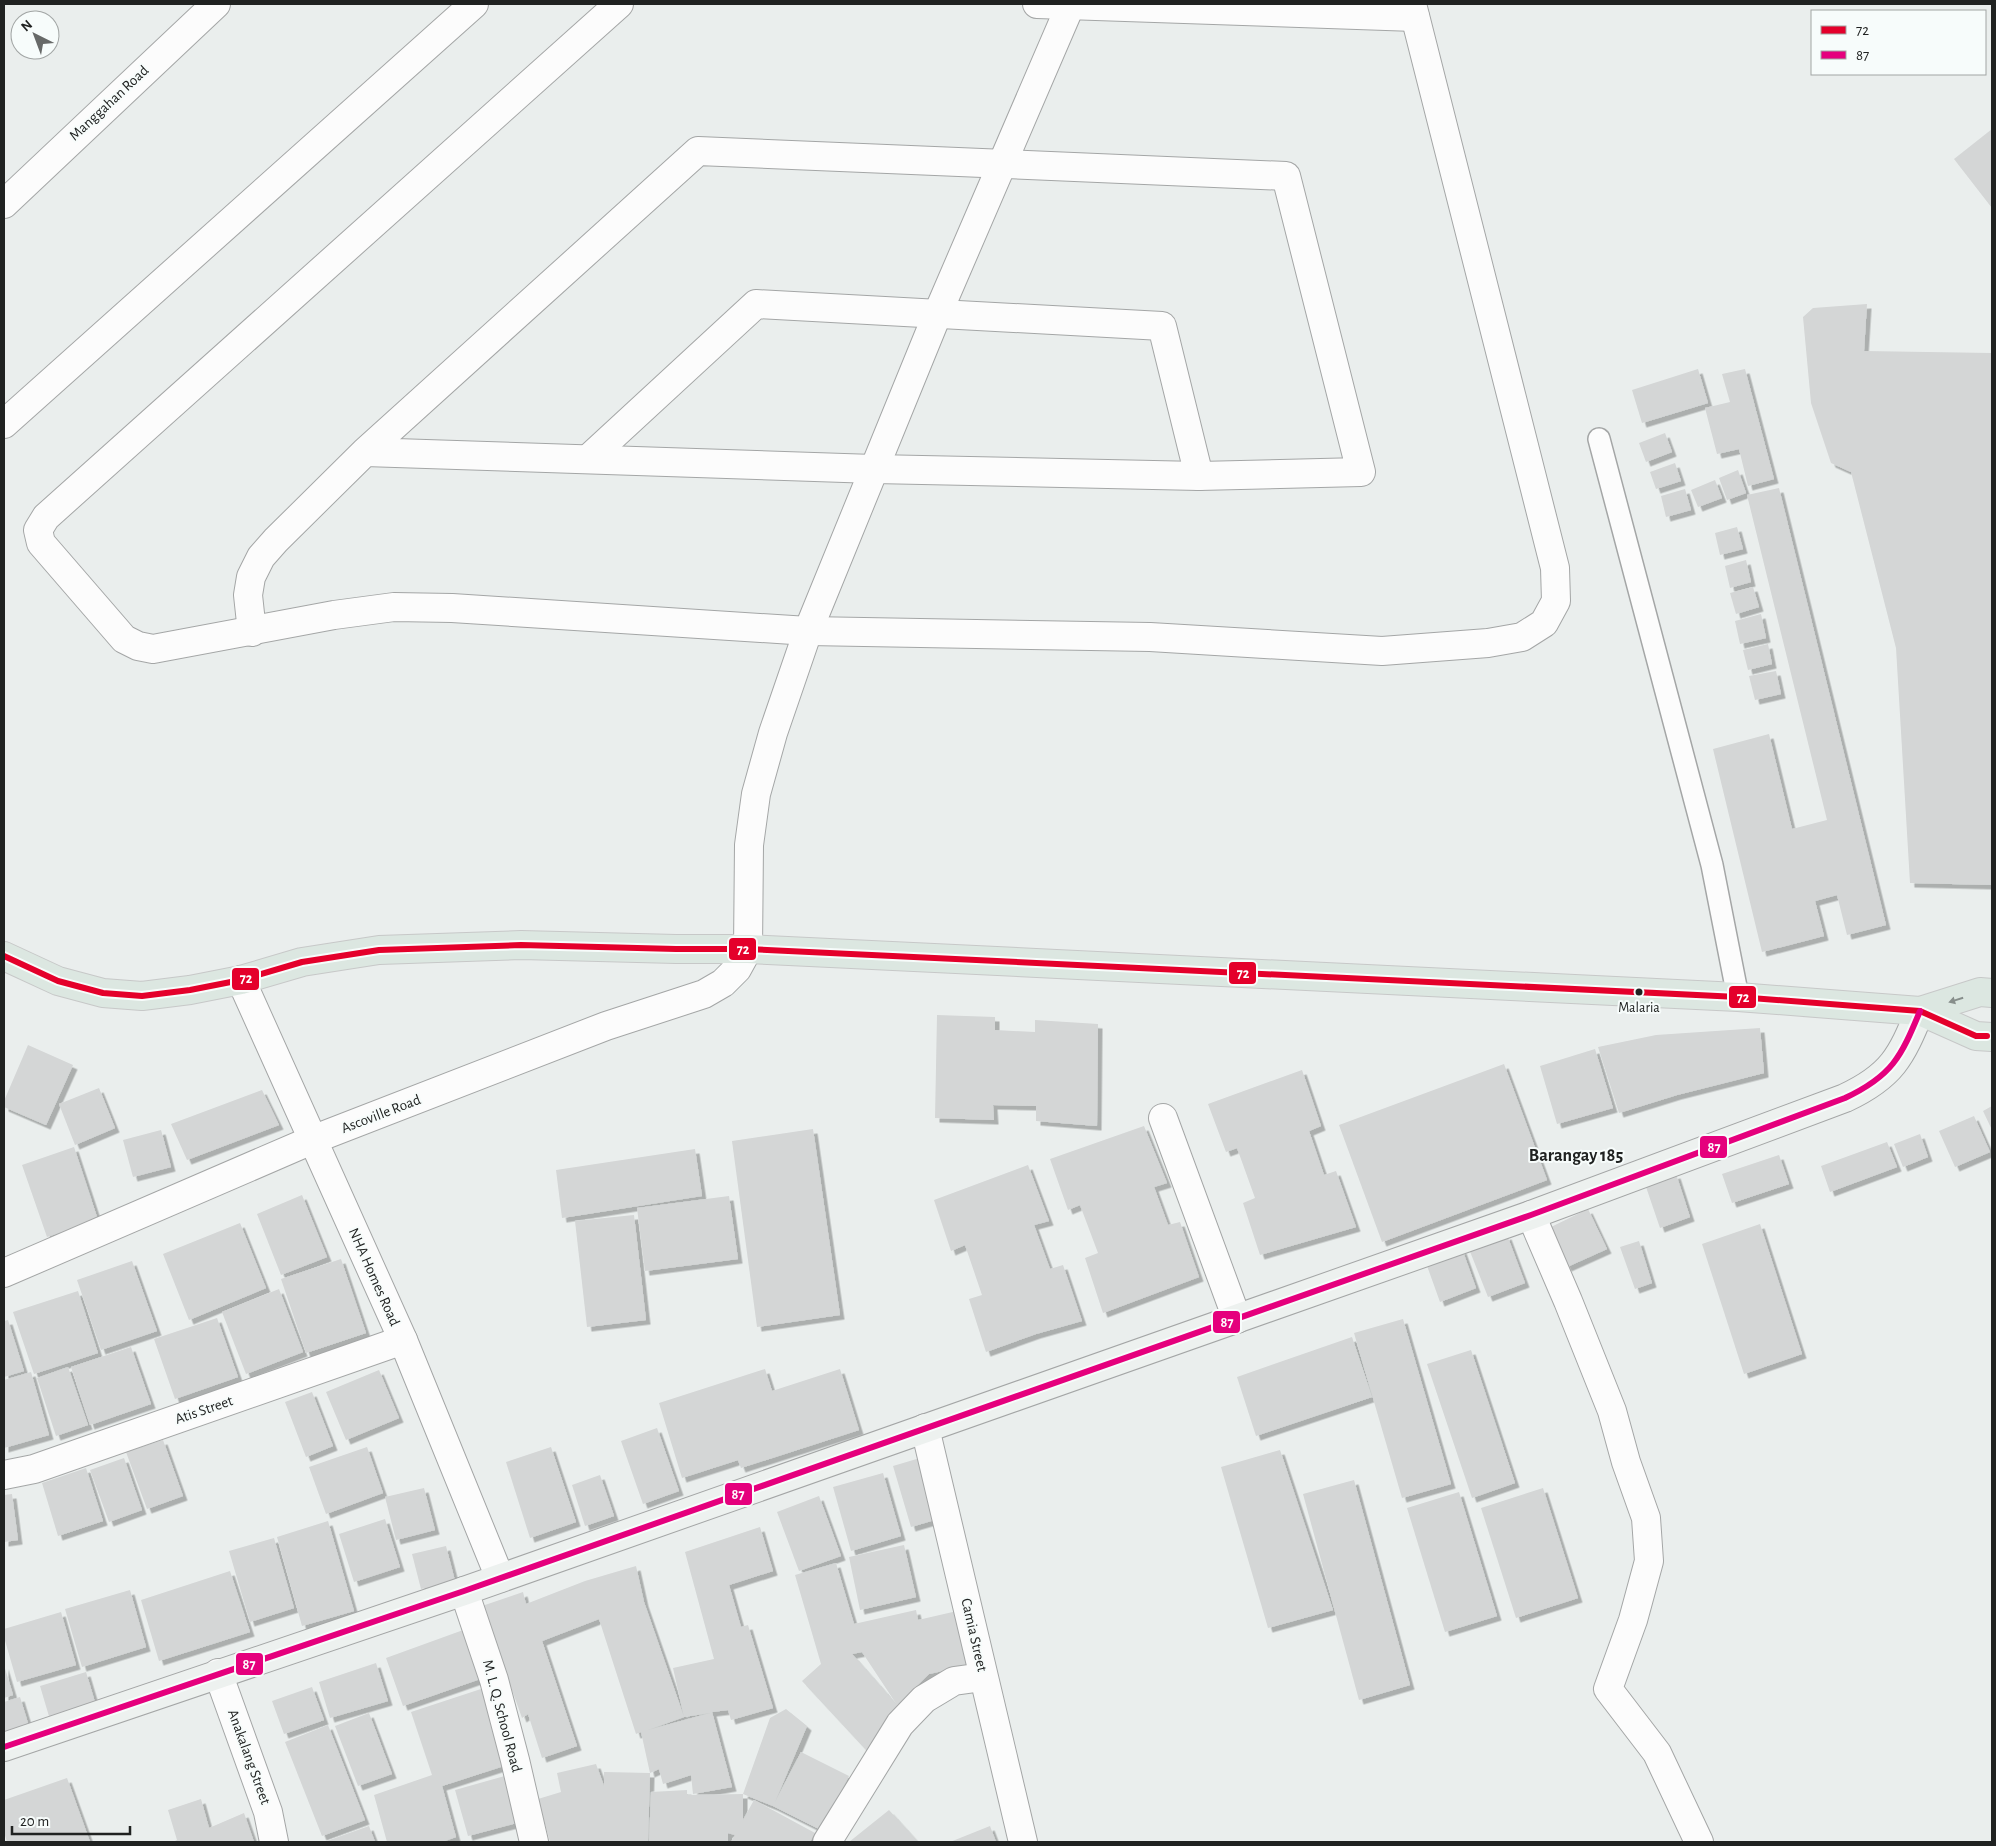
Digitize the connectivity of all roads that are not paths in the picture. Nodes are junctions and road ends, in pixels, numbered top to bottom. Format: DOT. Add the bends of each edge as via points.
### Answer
graph roads {
  1 [pos="216,4"];
  2 [pos="474,4"];
  3 [pos="619,4"];
  4 [pos="1037,4"];
  5 [pos="1070,4"];
  6 [pos="1413,10"];
  7 [pos="1002,164"];
  8 [pos="4,204"];
  9 [pos="937,315"];
  10 [pos="4,424"];
  11 [pos="1599,438"];
  12 [pos="365,452"];
  13 [pos="588,460"];
  14 [pos="874,469"];
  15 [pos="1199,476"];
  16 [pos="808,631"];
  17 [pos="252,632"];
  18 [pos="748,949"];
  19 [pos="4,956"];
  20 [pos="241,980"];
  21 [pos="1992,993"];
  22 [pos="1738,997"];
  23 [pos="1920,1011"];
  24 [pos="1992,1037"];
  25 [pos="1163,1118"];
  26 [pos="312,1140"];
  27 [pos="1531,1215"];
  28 [pos="4,1274"];
  29 [pos="1237,1319"];
  30 [pos="403,1340"];
  31 [pos="925,1428"];
  32 [pos="4,1475"];
  33 [pos="500,1578"];
  34 [pos="464,1591"];
  35 [pos="218,1673"];
  36 [pos="983,1678"];
  37 [pos="4,1747"];
  38 [pos="274,1842"];
  39 [pos="534,1842"];
  40 [pos="827,1842"];
  41 [pos="1023,1842"];
  42 [pos="1699,1842"];
  1 -- 8 [label="street, Manggahan Road"];
  2 -- 10 [label="street"];
  3 -- 17 [label="street" via="60,504 38,530 40,543 51,557 124,639 138,646 153,649"];
  4 -- 5 [label="street"];
  5 -- 6 [label="street"];
  5 -- 7 [label="street"];
  6 -- 16 [label="street" via="1555,568 1556,601 1544,623 1522,637 1488,644 1382,651 1150,637"];
  7 -- 9 [label="street"];
  7 -- 12 [label="street" via="698,151"];
  7 -- 15 [label="street" via="1286,176 1361,472"];
  9 -- 13 [label="street" via="756,304"];
  9 -- 14 [label="street"];
  9 -- 15 [label="street" via="1162,326"];
  11 -- 22 [label="lane" via="1712,865"];
  12 -- 13 [label="street"];
  12 -- 17 [label="street" via="261,557 251,577 248,595"];
  13 -- 14 [label="street"];
  14 -- 15 [label="street"];
  14 -- 16 [label="street"];
  16 -- 17 [label="street" via="394,607 334,615"];
  16 -- 18 [label="street" via="756,794 749,845"];
  18 -- 20 [label="main road" via="521,945 379,950 302,962"];
  18 -- 22 [label="main road"];
  18 -- 26 [label="street, Ascoville Road" via="730,976 704,994 606,1026"];
  19 -- 20 [label="main road" via="58,982 103,993 142,996"];
  20 -- 26 [label="street, NHA Homes Road"];
  21 -- 23 [label="main road, one-way" via="1980,992"];
  22 -- 23 [label="main road"];
  23 -- 24 [label="main road" via="1976,1036"];
  23 -- 27 [label="main road" via="1896,1061 1864,1090"];
  25 -- 29 [label="street"];
  26 -- 28 [label="street, Ascoville Road"];
  26 -- 30 [label="street, NHA Homes Road"];
  27 -- 29 [label="main road"];
  27 -- 42 [label="street" via="1612,1411 1646,1518 1649,1561 1633,1620 1608,1689 1657,1753"];
  29 -- 31 [label="main road"];
  30 -- 32 [label="street, Atis Street" via="34,1468"];
  30 -- 33 [label="street, NHA Homes Road"];
  31 -- 33 [label="main road"];
  31 -- 36 [label="street, Camia Street"];
  33 -- 34 [label="main road"];
  34 -- 35 [label="main road"];
  34 -- 39 [label="street, M. L. Q. School Road" via="494,1680"];
  35 -- 37 [label="main road"];
  35 -- 38 [label="street, Anakalang Street" via="268,1812"];
  36 -- 40 [label="street" via="954,1681 924,1699 900,1724"];
  36 -- 41 [label="street, Camia Street"];
}
